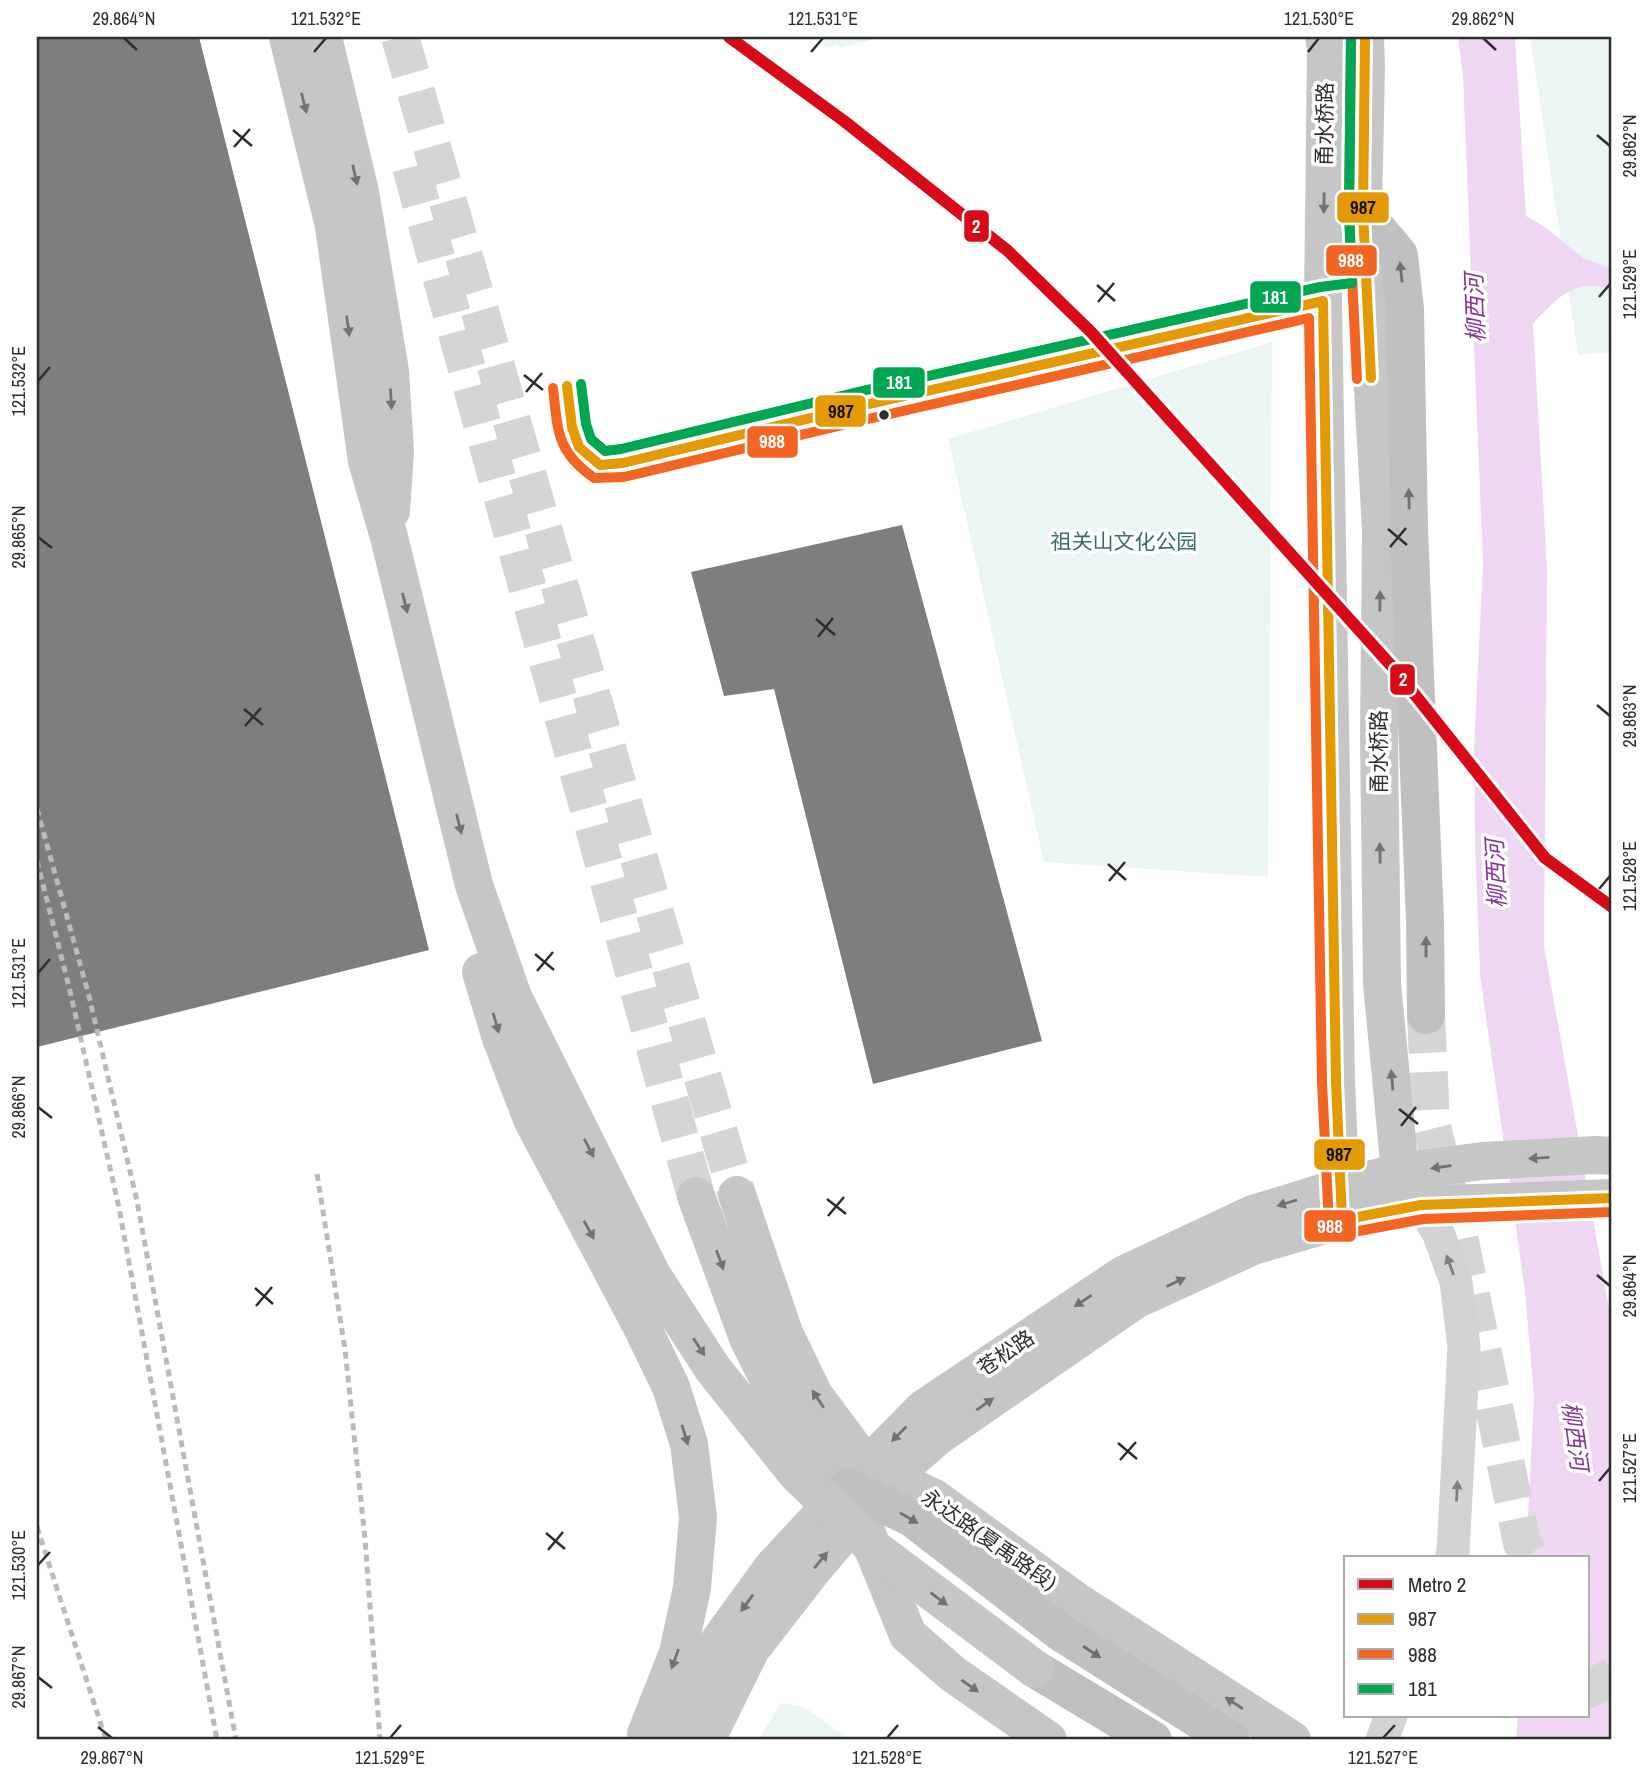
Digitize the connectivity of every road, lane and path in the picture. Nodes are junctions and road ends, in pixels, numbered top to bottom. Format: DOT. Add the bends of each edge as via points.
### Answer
graph roads {
  1 [pos="288,37"];
  2 [pos="323,37"];
  3 [pos="1324,37"];
  4 [pos="1365,37"];
  5 [pos="1363,212"];
  6 [pos="389,537"];
  7 [pos="474,885"];
  8 [pos="1426,1015"];
  9 [pos="1604,1155"];
  10 [pos="1400,1172"];
  11 [pos="737,1195"];
  12 [pos="696,1196"];
  13 [pos="1611,1198"];
  14 [pos="1341,1203"];
  15 [pos="1421,1205"];
  16 [pos="869,1483"];
  17 [pos="1452,1556"];
  18 [pos="1035,1669"];
  19 [pos="1390,1718"];
  20 [pos="644,1740"];
  21 [pos="670,1740"];
  22 [pos="706,1740"];
  23 [pos="1048,1740"];
  24 [pos="1123,1740"];
  25 [pos="1153,1740"];
  26 [pos="1231,1740"];
  27 [pos="1292,1740"];
  28 [pos="1381,1740"];
  1 -- 6 [label="main road, one-way" via="334,226 367,461"];
  2 -- 6 [label="main road, one-way" via="359,192 390,371 394,452"];
  3 -- 14 [label="main road, 甬水桥路, one-way" via="1323,315"];
  4 -- 5 [label="main road, 甬水桥路"];
  8 -- 5 [label="highway, one-way" via="1405,309 1399,255"];
  10 -- 5 [label="main road, 甬水桥路, one-way" via="1382,983 1381,530"];
  6 -- 7 [label="main road, one-way"];
  7 -- 18 [label="main road, one-way, bridge" via="519,1008 652,1275 713,1369 797,1474 832,1510 876,1550"];
  7 -- 20 [label="main road, one-way" via="470,934 500,1038 532,1119 671,1387 689,1444 698,1517 692,1588 678,1653"];
  9 -- 10 [label="main road, 苍松路, one-way" via="1482,1161"];
  10 -- 14 [label="main road, 苍松路"];
  10 -- 15 [label="street"];
  16 -- 11 [label="main road, 永达路(夏禹路段), one-way" via="814,1395 784,1333"];
  12 -- 16 [label="main road, one-way" via="748,1338 788,1418"];
  13 -- 15 [label="main road, 苍松路"];
  14 -- 15 [label="main road, 苍松路"];
  14 -- 16 [label="main road, 苍松路" via="1135,1300"];
  17 -- 15 [label="street, one-way" via="1464,1347 1456,1282 1438,1232"];
  16 -- 21 [label="main road, 苍松路, one-way" via="773,1567 720,1640"];
  22 -- 16 [label="main road, 苍松路, one-way" via="751,1649 810,1573"];
  16 -- 23 [label="main road, 永达路(夏禹路段), one-way" via="908,1635 953,1674"];
  16 -- 26 [label="highway, one-way" via="1060,1632"];
  27 -- 16 [label="main road, 永达路(夏禹路段), one-way" via="1076,1601 934,1498"];
  18 -- 24 [label="main road"];
  18 -- 25 [label="highway"];
  19 -- 28 [label="street"];
}
